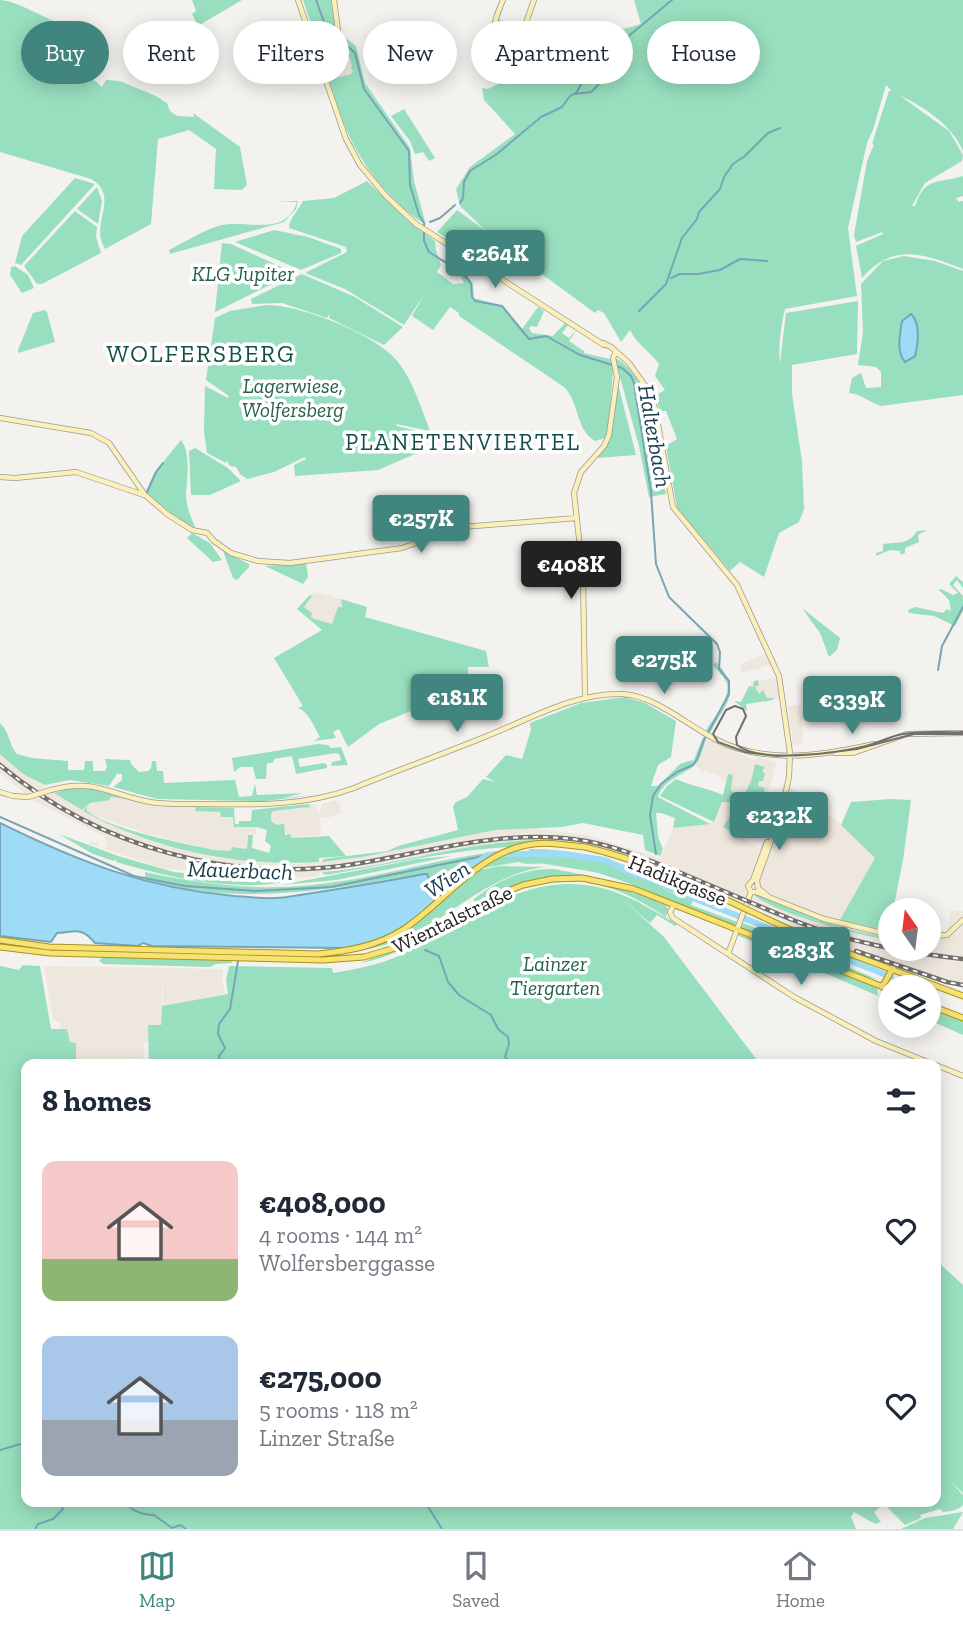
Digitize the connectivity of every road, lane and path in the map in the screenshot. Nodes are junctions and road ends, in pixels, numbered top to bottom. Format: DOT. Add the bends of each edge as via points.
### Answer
graph roads {
  1 [pos="298,0"];
  2 [pos="334,0"];
  3 [pos="503,0"];
  4 [pos="534,0"];
  5 [pos="305,21"];
  6 [pos="336,21"];
  7 [pos="326,84"];
  8 [pos="616,352"];
  9 [pos="0,418"];
  10 [pos="0,477"];
  11 [pos="145,495"];
  12 [pos="577,518"];
  13 [pos="585,698"];
  14 [pos="963,735"];
  15 [pos="790,755"];
  16 [pos="0,792"];
  17 [pos="755,888"];
  18 [pos="452,891"];
  19 [pos="674,905"];
  20 [pos="963,920"];
  21 [pos="737,928"];
  22 [pos="878,932"];
  23 [pos="942,935"];
  24 [pos="0,940"];
  25 [pos="0,947"];
  26 [pos="728,954"];
  27 [pos="232,955"];
  28 [pos="244,955"];
  29 [pos="892,969"];
  30 [pos="889,975"];
  31 [pos="878,983"];
  32 [pos="963,996"];
  33 [pos="941,1010"];
  34 [pos="963,1018"];
  35 [pos="921,1059"];
  36 [pos="941,1067"];
  37 [pos="963,1076"];
  1 -- 5 [label="main road"];
  2 -- 6 [label="main road"];
  3 -- 4 [label="main road" via="493,30 497,44 506,48 519,42"];
  7 -- 8 [label="main road" via="352,153 386,196 416,224"];
  8 -- 12 [label="main road" via="608,438 583,469 574,489"];
  8 -- 15 [label="main road" via="634,368 652,399 675,510 737,585 778,673"];
  9 -- 11 [label="main road" via="100,436"];
  10 -- 11 [label="main road" via="76,472"];
  11 -- 12 [label="main road" via="169,516 238,556 290,563 402,548 462,527"];
  12 -- 13 [label="main road"];
  13 -- 15 [label="main road" via="636,696 707,735 750,752"];
  13 -- 16 [label="main road, bridge" via="322,798 253,805 152,802 85,785 28,797"];
  14 -- 15 [label="main road" via="907,734 833,752"];
  15 -- 17 [label="main road" via="786,795 765,846"];
  17 -- 21 [label="main road"];
  17 -- 22 [label="main road" via="828,921"];
  18 -- 28 [label="main road, Wientalstraße" via="377,943 318,954"];
  18 -- 29 [label="main road, Hadikgasse, bridge" via="492,859 515,848 539,844 585,847 625,858"];
  19 -- 21 [label="main road, Wientalstraße"];
  19 -- 26 [label="main road" via="670,914 681,924"];
  19 -- 28 [label="main road, Wientalstraße" via="611,883 552,879 503,892 421,937 374,955 334,960"];
  20 -- 23 [label="main road"];
  21 -- 26 [label="main road"];
  21 -- 31 [label="main road, Wientalstraße"];
  24 -- 27 [label="main road" via="49,947"];
  25 -- 27 [label="main road" via="50,953"];
  26 -- 35 [label="main road" via="793,997"];
  27 -- 28 [label="main road"];
  29 -- 30 [label="main road"];
  29 -- 32 [label="main road, Hadikgasse"];
  33 -- 34 [label="main road"];
  36 -- 37 [label="main road"];
}
